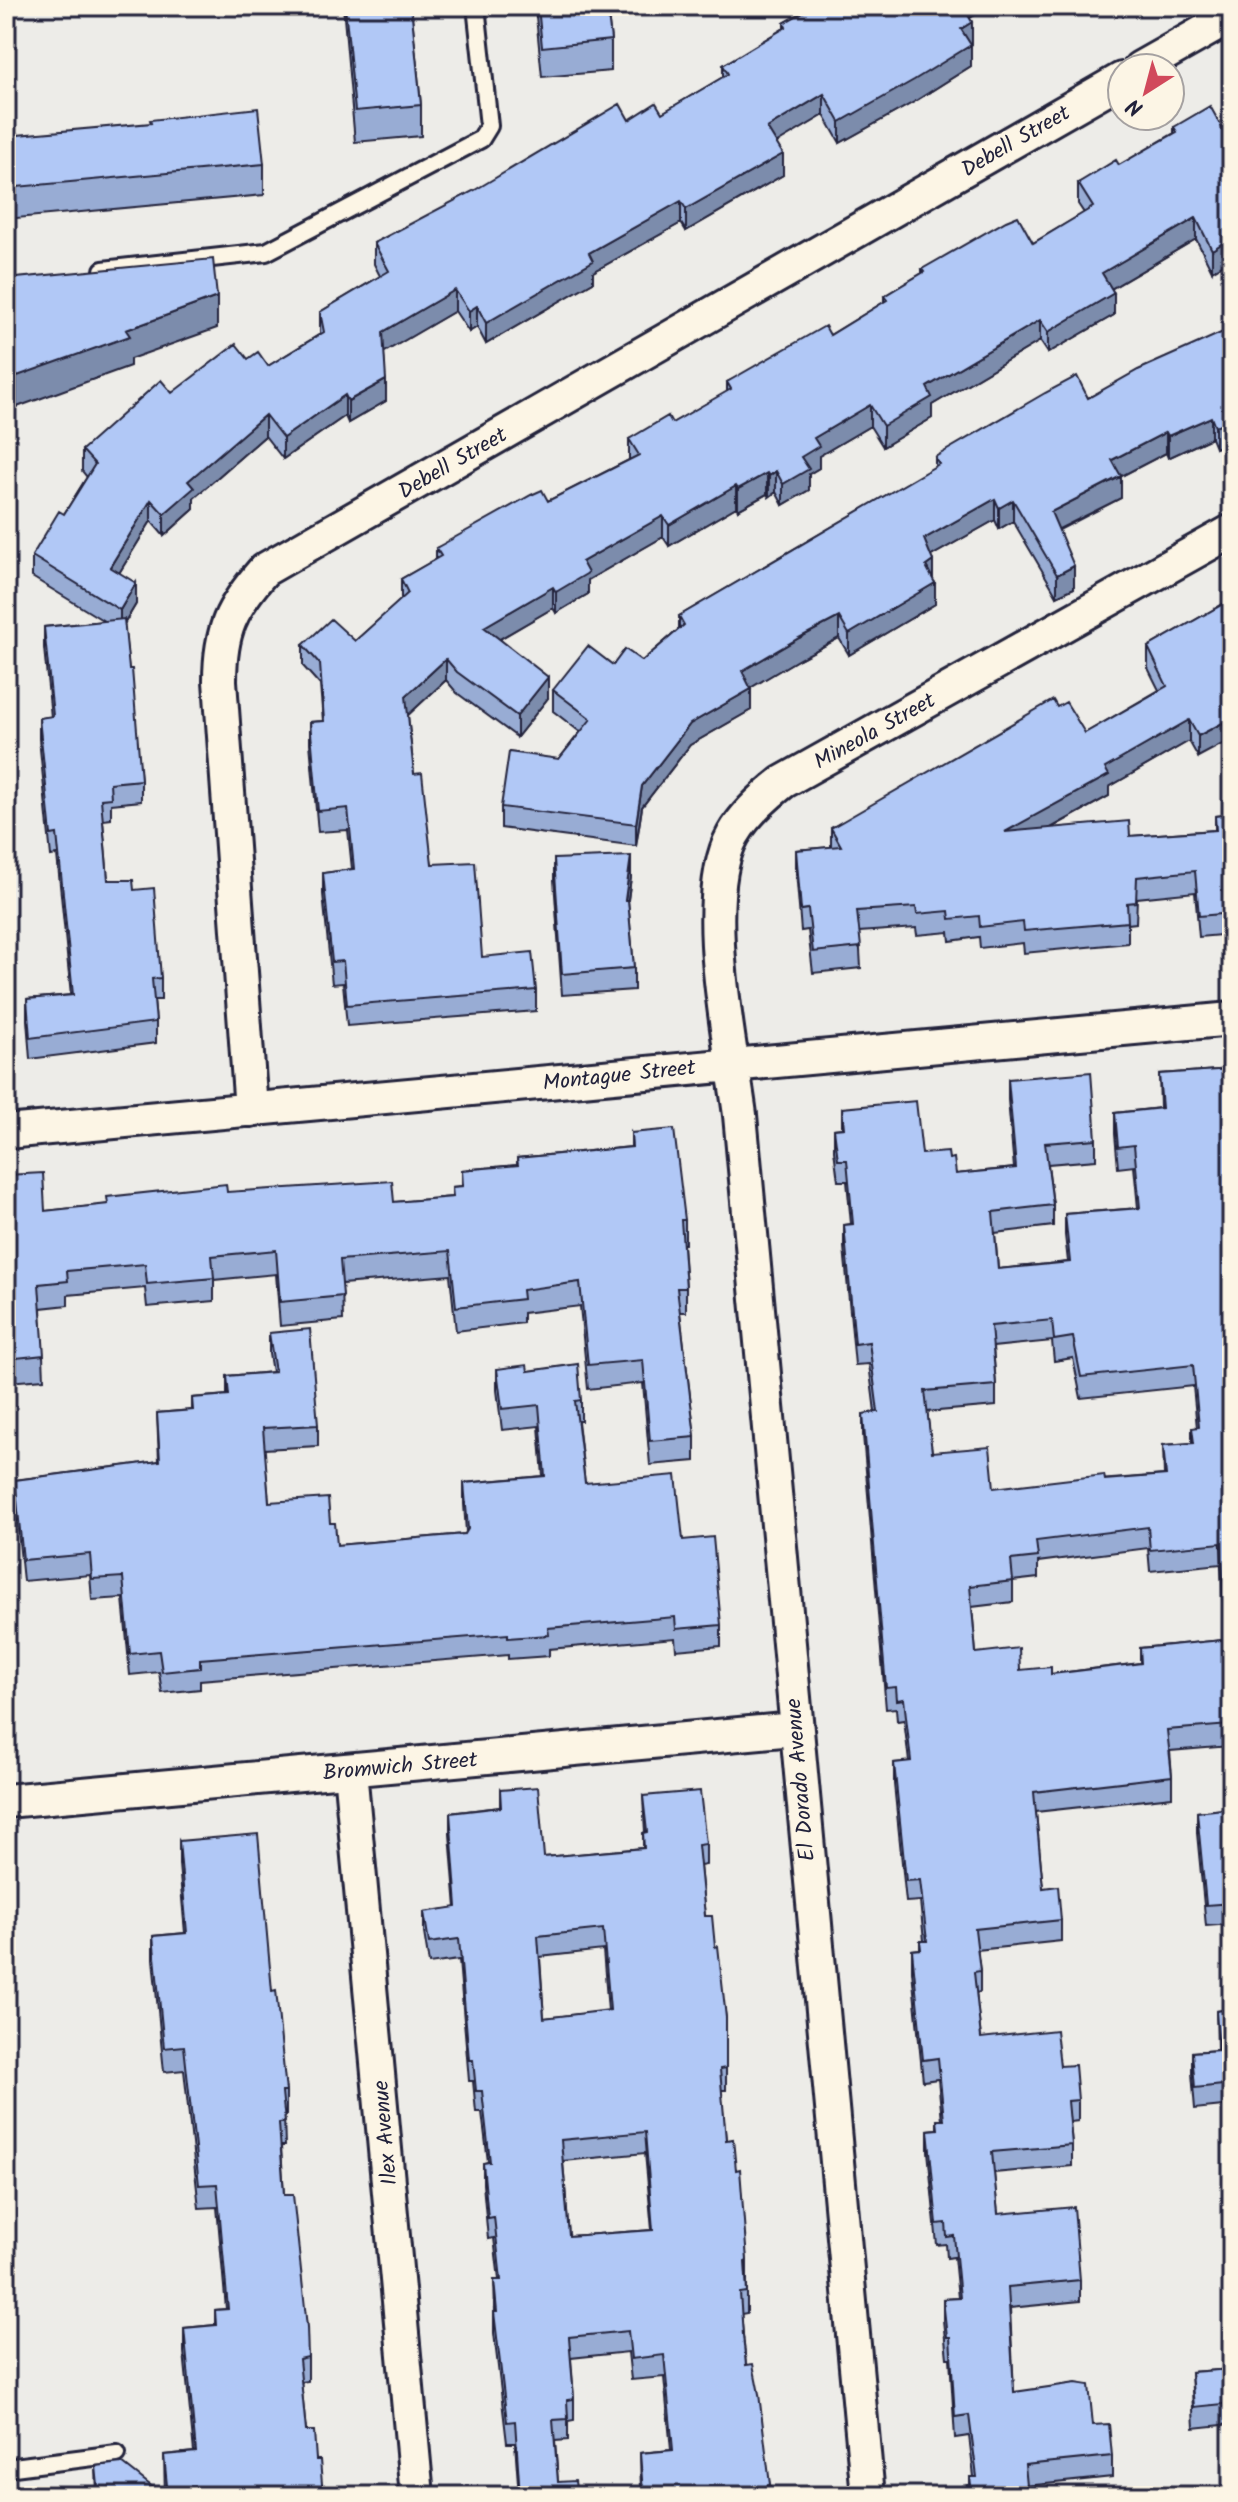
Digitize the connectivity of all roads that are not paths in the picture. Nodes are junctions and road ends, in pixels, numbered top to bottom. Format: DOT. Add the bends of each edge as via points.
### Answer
graph roads {
  1 [pos="476,6"];
  2 [pos="1232,16"];
  3 [pos="1168,52"];
  4 [pos="1106,88"];
  5 [pos="83,273"];
  6 [pos="1232,531"];
  7 [pos="1232,1019"];
  8 [pos="733,1063"];
  9 [pos="251,1110"];
  10 [pos="6,1132"];
  11 [pos="794,1729"];
  12 [pos="350,1770"];
  13 [pos="6,1801"];
  14 [pos="117,2454"];
  15 [pos="6,2468"];
  16 [pos="417,2496"];
  17 [pos="868,2496"];
  1 -- 5 [label="lane" via="489,126 481,139 266,252"];
  2 -- 3 [label="street"];
  4 -- 9 [label="street, Debell Street" via="264,570 243,594 226,621 220,681"];
  6 -- 8 [label="street, Mineola Street" via="783,782 756,804 732,836 719,873 717,908"];
  7 -- 8 [label="street, Montague Street"];
  8 -- 9 [label="street, Montague Street"];
  8 -- 11 [label="street, El Dorado Avenue"];
  9 -- 10 [label="street, Montague Street"];
  11 -- 12 [label="street, Bromwich Street"];
  11 -- 17 [label="street, El Dorado Avenue"];
  12 -- 13 [label="street, Bromwich Street"];
  12 -- 16 [label="street, Ilex Avenue"];
  14 -- 15 [label="lane"];
}
